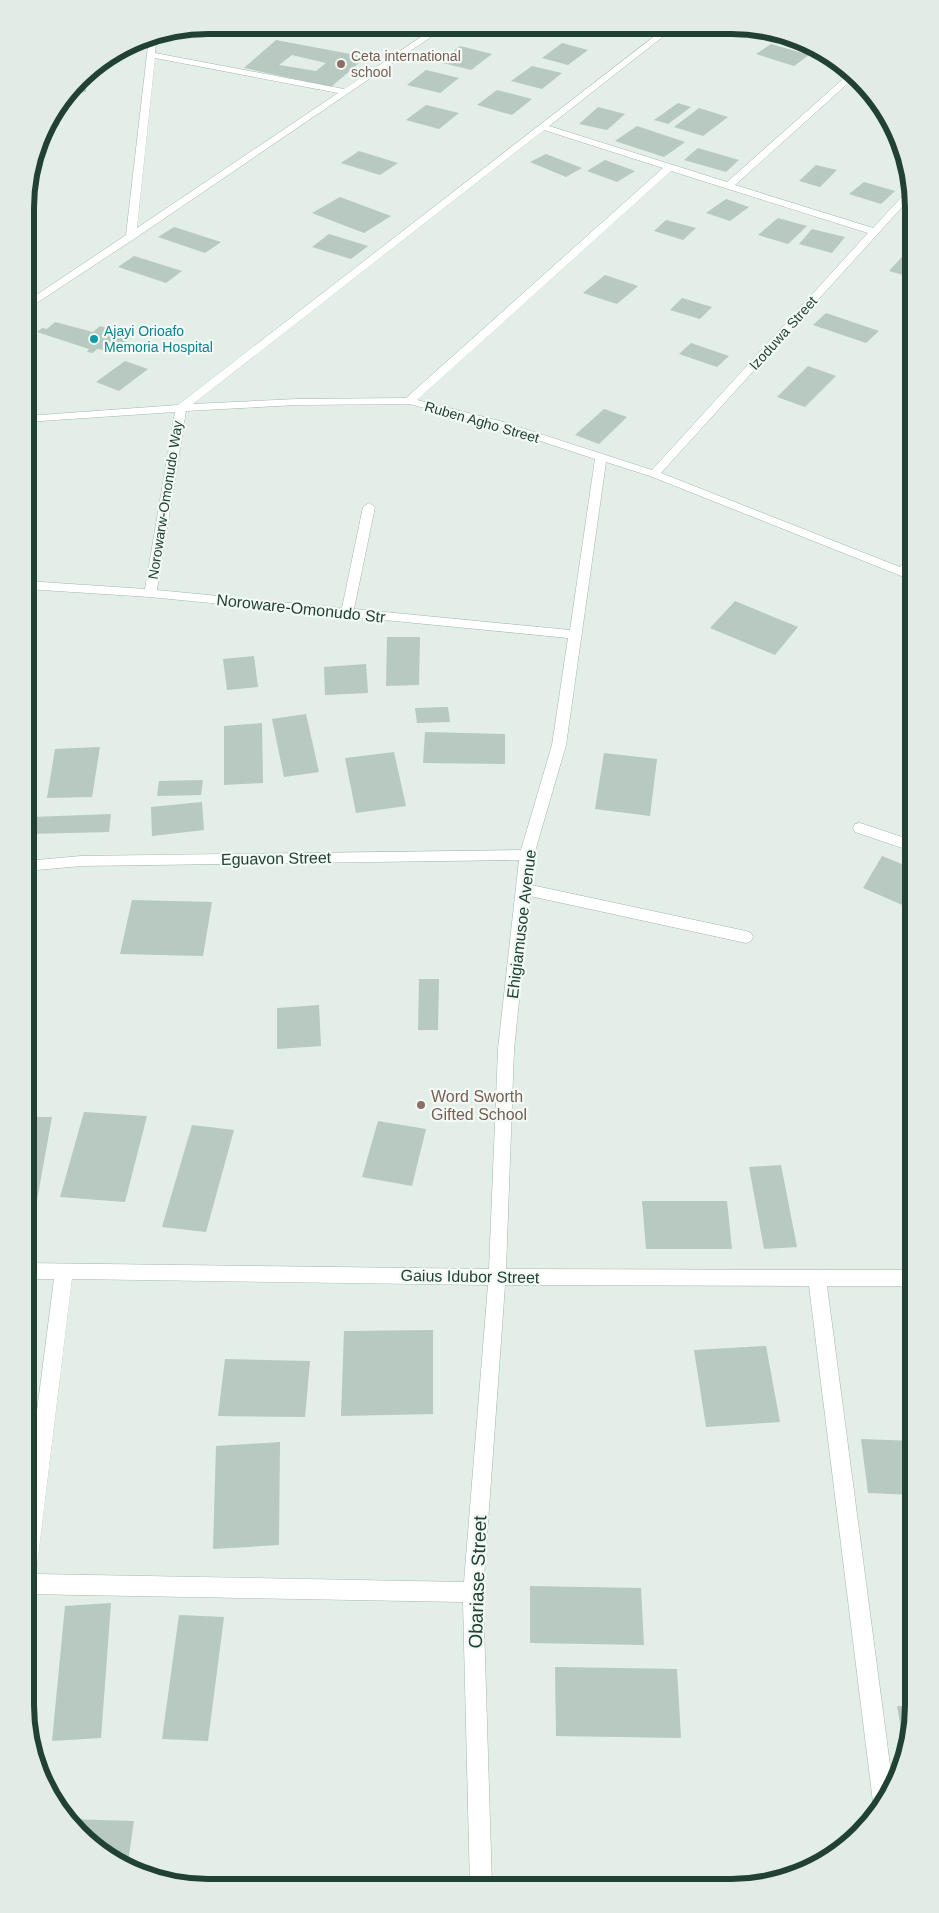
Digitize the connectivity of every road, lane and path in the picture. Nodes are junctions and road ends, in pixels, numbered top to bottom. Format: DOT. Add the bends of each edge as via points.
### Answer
graph roads {
  1 [pos="431,34"];
  2 [pos="662,34"];
  3 [pos="153,43"];
  4 [pos="152,55"];
  5 [pos="848,79"];
  6 [pos="345,92"];
  7 [pos="543,128"];
  8 [pos="670,167"];
  9 [pos="728,186"];
  10 [pos="905,202"];
  11 [pos="875,232"];
  12 [pos="130,237"];
  13 [pos="34,302"];
  14 [pos="409,401"];
  15 [pos="181,408"];
  16 [pos="34,418"];
  17 [pos="601,458"];
  18 [pos="654,474"];
  19 [pos="369,507"];
  20 [pos="905,574"];
  21 [pos="34,586"];
  22 [pos="150,593"];
  23 [pos="347,612"];
  24 [pos="576,635"];
  25 [pos="860,828"];
  26 [pos="905,844"];
  27 [pos="527,855"];
  28 [pos="34,865"];
  29 [pos="523,889"];
  30 [pos="746,938"];
  31 [pos="34,1271"];
  32 [pos="64,1271"];
  33 [pos="497,1277"];
  34 [pos="817,1277"];
  35 [pos="905,1278"];
  36 [pos="34,1510"];
  37 [pos="34,1582"];
  38 [pos="473,1592"];
  39 [pos="883,1791"];
  40 [pos="481,1879"];
  1 -- 6 [label="street"];
  2 -- 7 [label="street"];
  3 -- 4 [label="street"];
  4 -- 6 [label="street"];
  4 -- 12 [label="street"];
  5 -- 9 [label="street"];
  6 -- 12 [label="street"];
  7 -- 8 [label="street"];
  7 -- 15 [label="street"];
  8 -- 9 [label="street"];
  8 -- 14 [label="street"];
  9 -- 11 [label="street"];
  10 -- 11 [label="street, Izoduwa Street"];
  11 -- 18 [label="street, Izoduwa Street"];
  12 -- 13 [label="street"];
  14 -- 15 [label="street, Ruben Agho Street"];
  14 -- 17 [label="street, Ruben Agho Street" via="496,423"];
  15 -- 16 [label="street, Ruben Agho Street"];
  15 -- 22 [label="street, Norowarw-Omonudo Way"];
  17 -- 18 [label="street, Ruben Agho Street"];
  17 -- 24 [label="street, Ehigiamusoe Avenue"];
  18 -- 20 [label="street, Ruben Agho Street"];
  19 -- 23 [label="street"];
  21 -- 22 [label="street, Noroware-Omonudo Str"];
  22 -- 23 [label="street, Noroware-Omonudo Str"];
  23 -- 24 [label="street, Noroware-Omonudo Str"];
  24 -- 27 [label="street, Ehigiamusoe Avenue" via="559,745"];
  25 -- 26 [label="street"];
  27 -- 28 [label="street, Eguavon Street" via="81,861"];
  27 -- 29 [label="street, Ehigiamusoe Avenue"];
  29 -- 30 [label="street"];
  29 -- 33 [label="street, Ehigiamusoe Avenue" via="506,1049"];
  31 -- 32 [label="street, Gaius Idubor Street"];
  32 -- 33 [label="street, Gaius Idubor Street"];
  32 -- 36 [label="street"];
  33 -- 34 [label="street, Gaius Idubor Street"];
  33 -- 38 [label="street, Obariase Street"];
  34 -- 35 [label="street, Gaius Idubor Street"];
  34 -- 39 [label="street"];
  37 -- 38 [label="street"];
  38 -- 40 [label="street, Obariase Street"];
}
